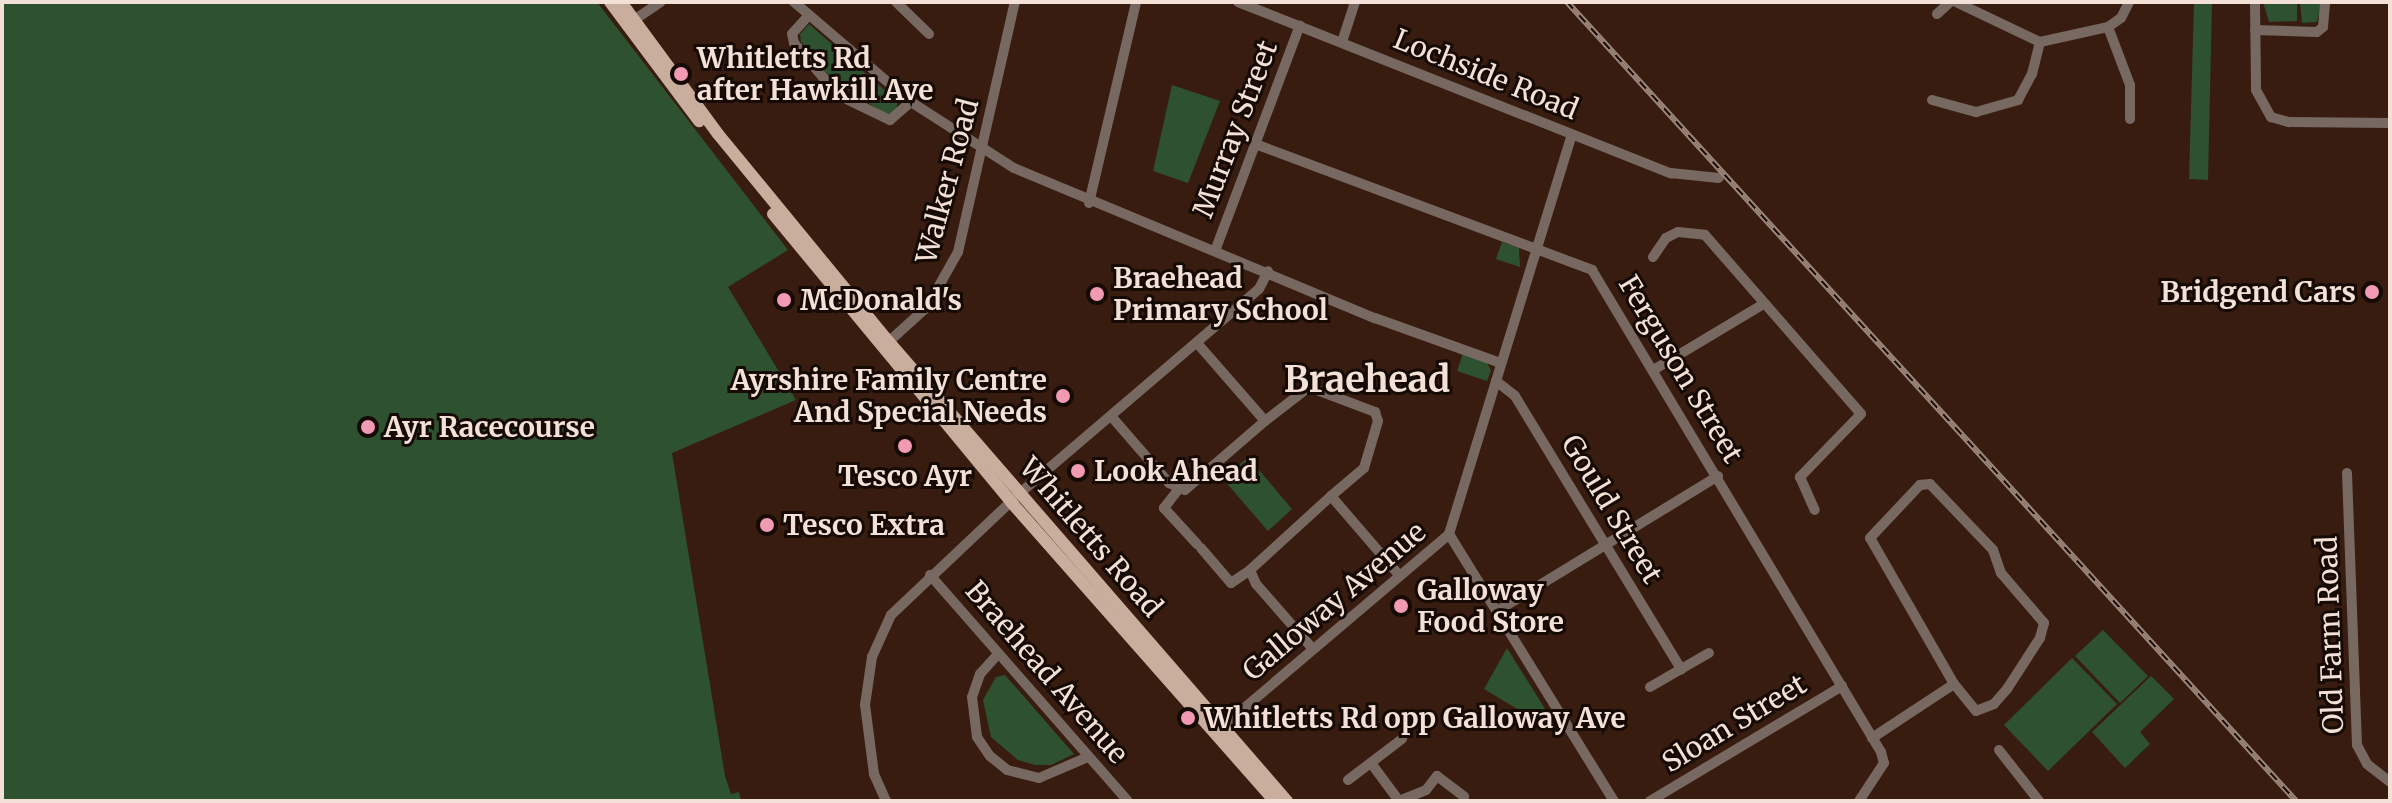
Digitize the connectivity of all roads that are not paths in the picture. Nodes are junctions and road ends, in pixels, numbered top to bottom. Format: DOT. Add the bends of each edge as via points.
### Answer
graph roads {
  1 [pos="610,2"];
  2 [pos="621,2"];
  3 [pos="661,2"];
  4 [pos="794,2"];
  5 [pos="896,2"];
  6 [pos="1015,2"];
  7 [pos="1136,2"];
  8 [pos="1238,2"];
  9 [pos="1355,2"];
  10 [pos="1953,2"];
  11 [pos="2129,2"];
  12 [pos="2255,2"];
  13 [pos="2325,2"];
  14 [pos="1937,14"];
  15 [pos="809,15"];
  16 [pos="634,20"];
  17 [pos="1300,25"];
  18 [pos="2108,27"];
  19 [pos="2255,30"];
  20 [pos="929,34"];
  21 [pos="1342,42"];
  22 [pos="2040,42"];
  23 [pos="1932,100"];
  24 [pos="911,102"];
  25 [pos="2130,119"];
  26 [pos="2390,123"];
  27 [pos="1572,135"];
  28 [pos="1258,145"];
  29 [pos="982,151"];
  30 [pos="1719,178"];
  31 [pos="1089,203"];
  32 [pos="1535,247"];
  33 [pos="1215,251"];
  34 [pos="1653,257"];
  35 [pos="1268,271"];
  36 [pos="1762,305"];
  37 [pos="1197,343"];
  38 [pos="885,345"];
  39 [pos="1501,363"];
  40 [pos="1655,369"];
  41 [pos="1496,381"];
  42 [pos="1111,416"];
  43 [pos="1265,421"];
  44 [pos="2347,473"];
  45 [pos="1718,476"];
  46 [pos="1178,490"];
  47 [pos="1331,496"];
  48 [pos="1016,497"];
  49 [pos="1815,510"];
  50 [pos="1449,534"];
  51 [pos="1606,545"];
  52 [pos="1250,570"];
  53 [pos="930,575"];
  54 [pos="1399,575"];
  55 [pos="1497,611"];
  56 [pos="1313,649"];
  57 [pos="1709,653"];
  58 [pos="998,654"];
  59 [pos="1681,669"];
  60 [pos="1954,684"];
  61 [pos="1842,686"];
  62 [pos="1650,687"];
  63 [pos="1223,726"];
  64 [pos="1872,738"];
  65 [pos="1402,739"];
  66 [pos="1999,750"];
  67 [pos="1088,757"];
  68 [pos="1371,763"];
  69 [pos="1348,780"];
  70 [pos="2390,782"];
  71 [pos="1464,796"];
  72 [pos="886,801"];
  73 [pos="1128,801"];
  74 [pos="1275,801"];
  75 [pos="1287,801"];
  76 [pos="1399,801"];
  77 [pos="1614,801"];
  78 [pos="1650,801"];
  79 [pos="1859,801"];
  80 [pos="2039,801"];
  1 -- 38 [label="main road, Whitletts Road"];
  2 -- 16 [label="main road, Whitletts Road"];
  3 -- 16 [label="street"];
  4 -- 15 [label="street"];
  5 -- 20 [label="street"];
  6 -- 29 [label="street, Walker Road"];
  7 -- 31 [label="street"];
  8 -- 17 [label="street, Lochside Road"];
  9 -- 21 [label="street"];
  10 -- 14 [label="street"];
  10 -- 22 [label="street"];
  11 -- 18 [label="street" via="2121,18"];
  12 -- 19 [label="street"];
  13 -- 19 [label="street" via="2323,27 2317,32"];
  15 -- 24 [label="street"];
  15 -- 24 [label="street" via="792,34 794,43 838,95 890,120"];
  16 -- 38 [label="main road, Whitletts Road"];
  17 -- 21 [label="street, Lochside Road"];
  17 -- 28 [label="street, Murray Street"];
  18 -- 22 [label="street"];
  18 -- 25 [label="street" via="2130,85"];
  19 -- 26 [label="street" via="2256,90 2271,117 2289,122"];
  21 -- 27 [label="street, Lochside Road"];
  22 -- 23 [label="street" via="2018,100 1976,112"];
  24 -- 29 [label="street"];
  27 -- 30 [label="street, Lochside Road" via="1671,173"];
  27 -- 32 [label="street, Galloway Avenue"];
  28 -- 32 [label="street, Ferguson Street"];
  28 -- 33 [label="street, Murray Street"];
  29 -- 31 [label="street"];
  29 -- 38 [label="street, Walker Road" via="945,284"];
  31 -- 33 [label="street"];
  32 -- 39 [label="street, Galloway Avenue"];
  32 -- 40 [label="street, Ferguson Street" via="1592,270"];
  33 -- 35 [label="street"];
  34 -- 36 [label="street" via="1666,238 1678,232 1705,235"];
  35 -- 37 [label="street" via="1259,289"];
  35 -- 39 [label="street" via="1375,318"];
  36 -- 40 [label="street"];
  36 -- 49 [label="street" via="1861,414 1800,477"];
  37 -- 42 [label="street"];
  37 -- 43 [label="street"];
  38 -- 48 [label="main road, Whitletts Road"];
  39 -- 41 [label="street, Galloway Avenue"];
  40 -- 45 [label="street, Ferguson Street"];
  41 -- 50 [label="street, Galloway Avenue"];
  41 -- 51 [label="street, Gould Street" via="1515,396"];
  42 -- 46 [label="street"];
  42 -- 48 [label="street"];
  43 -- 46 [label="street" via="1192,485"];
  43 -- 47 [label="street" via="1309,387 1375,412 1378,421 1364,468"];
  44 -- 70 [label="street, Old Farm Road" via="2357,745 2367,764"];
  45 -- 51 [label="street"];
  45 -- 61 [label="street, Ferguson Street"];
  46 -- 52 [label="street" via="1164,508 1231,583"];
  47 -- 52 [label="street"];
  47 -- 54 [label="street"];
  48 -- 53 [label="street"];
  48 -- 63 [label="main road, Whitletts Road"];
  48 -- 74 [label="main road, Whitletts Road"];
  50 -- 54 [label="street, Galloway Avenue"];
  50 -- 55 [label="street"];
  51 -- 55 [label="street"];
  51 -- 59 [label="street, Gould Street"];
  52 -- 56 [label="street" via="1256,584"];
  53 -- 58 [label="street, Braehead Avenue"];
  53 -- 72 [label="street" via="891,615 872,657 865,737"];
  54 -- 56 [label="street, Galloway Avenue"];
  55 -- 77 [label="street"];
  56 -- 63 [label="street, Galloway Avenue"];
  57 -- 59 [label="street"];
  58 -- 67 [label="street, Braehead Avenue"];
  58 -- 67 [label="street" via="980,674 972,697 977,737 990,756 1007,770 1039,778"];
  59 -- 62 [label="street"];
  60 -- 60 [label="street" via="1870,538 1920,485 1939,491 1993,550 2001,573 2044,623 2040,638 1994,704 1976,711"];
  60 -- 64 [label="street"];
  61 -- 64 [label="street, Ferguson Street"];
  61 -- 78 [label="street, Sloan Street"];
  63 -- 75 [label="main road, Whitletts Road"];
  64 -- 79 [label="street, Ferguson Street" via="1884,763"];
  65 -- 68 [label="street"];
  66 -- 80 [label="street"];
  67 -- 73 [label="street, Braehead Avenue"];
  68 -- 69 [label="street"];
  68 -- 76 [label="street"];
  71 -- 76 [label="street" via="1437,776 1426,790"];
}
